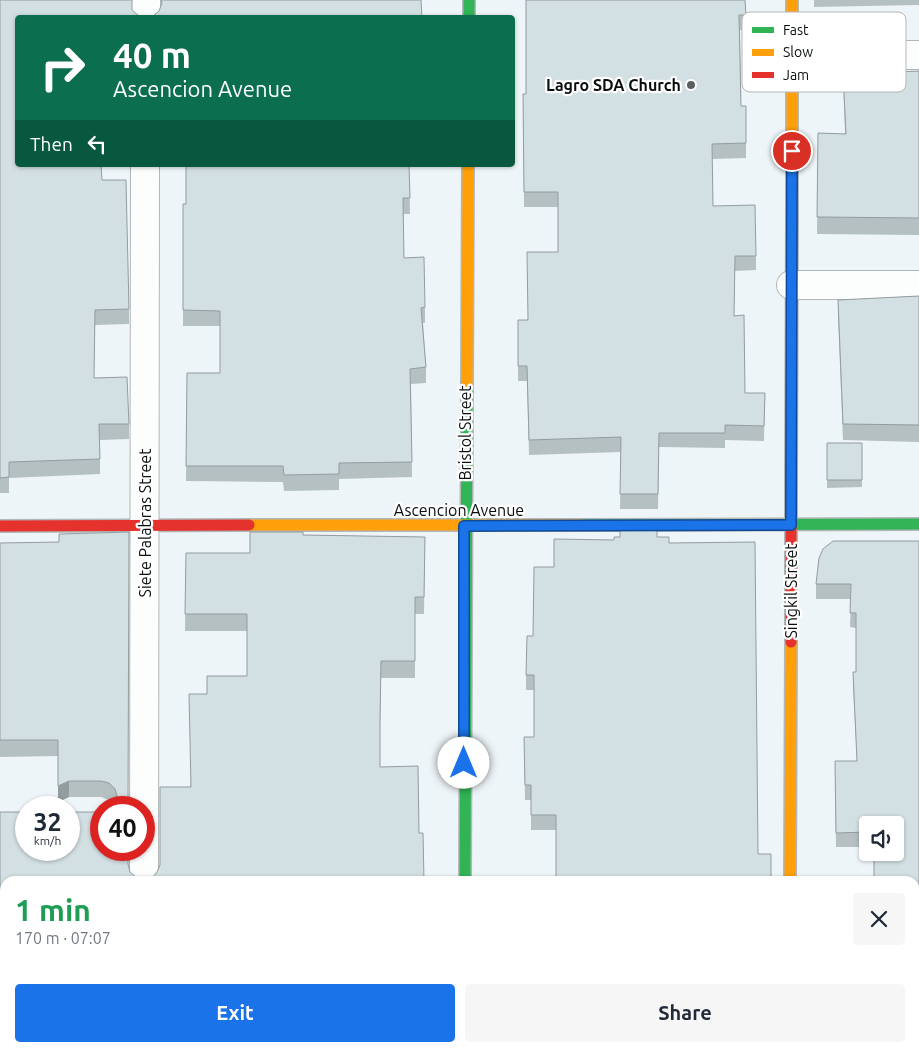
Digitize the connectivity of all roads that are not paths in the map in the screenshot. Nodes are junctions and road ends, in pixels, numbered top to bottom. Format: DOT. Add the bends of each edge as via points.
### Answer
graph roads {
  1 [pos="146,0"];
  2 [pos="469,0"];
  3 [pos="146,15"];
  4 [pos="469,15"];
  5 [pos="906,55"];
  6 [pos="919,55"];
  7 [pos="792,92"];
  8 [pos="146,167"];
  9 [pos="468,167"];
  10 [pos="791,285"];
  11 [pos="919,285"];
  12 [pos="919,524"];
  13 [pos="791,525"];
  14 [pos="0,526"];
  15 [pos="145,526"];
  16 [pos="464,526"];
  17 [pos="144,796"];
  18 [pos="144,861"];
  19 [pos="144,876"];
  20 [pos="464,876"];
  21 [pos="790,876"];
  1 -- 3 [label="street"];
  2 -- 4 [label="street"];
  5 -- 6 [label="street"];
  7 -- 10 [label="street, Singkil Street"];
  8 -- 15 [label="street, Siete Palabras Street"];
  9 -- 16 [label="street, Bristol Street"];
  10 -- 11 [label="street"];
  10 -- 13 [label="street, Singkil Street"];
  12 -- 13 [label="street, Ascencion Avenue"];
  13 -- 16 [label="street, Ascencion Avenue"];
  13 -- 21 [label="street, Singkil Street"];
  14 -- 15 [label="street, Ascencion Avenue"];
  15 -- 16 [label="street, Ascencion Avenue"];
  15 -- 17 [label="street, Siete Palabras Street"];
  16 -- 20 [label="street, Bristol Street"];
  18 -- 19 [label="street, Siete Palabras Street"];
}
